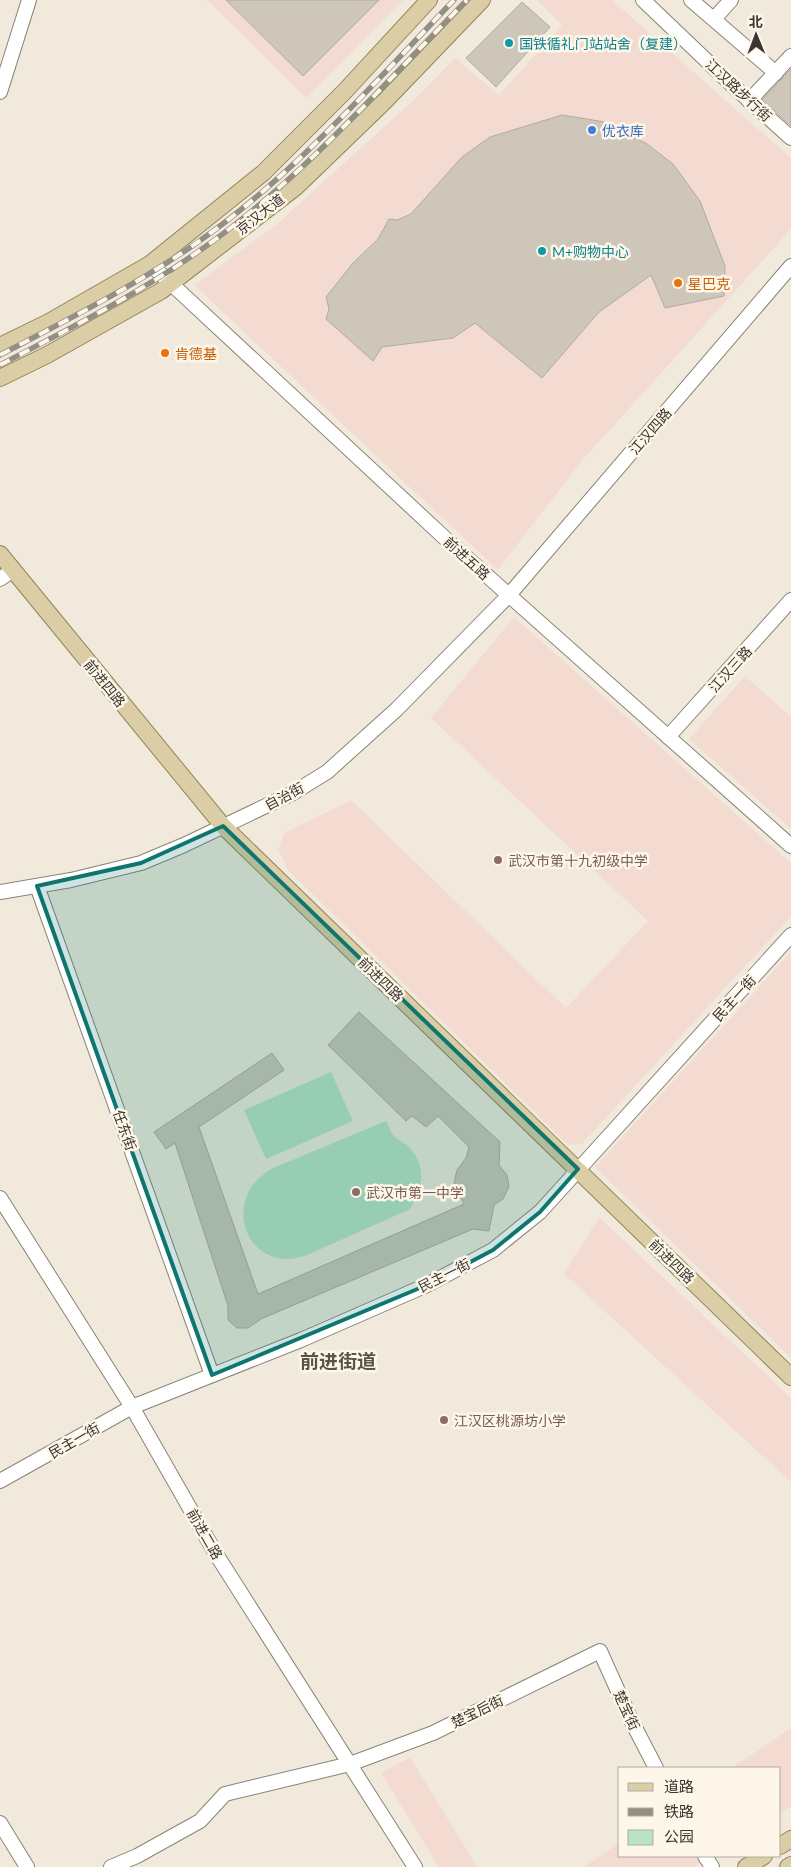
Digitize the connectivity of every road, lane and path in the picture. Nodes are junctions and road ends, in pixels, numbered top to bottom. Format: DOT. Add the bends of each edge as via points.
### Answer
graph roads {
  1 [pos="29,0"];
  2 [pos="429,0"];
  3 [pos="482,0"];
  4 [pos="643,0"];
  5 [pos="691,0"];
  6 [pos="731,0"];
  7 [pos="714,19"];
  8 [pos="791,56"];
  9 [pos="776,72"];
  10 [pos="0,92"];
  11 [pos="749,101"];
  12 [pos="791,138"];
  13 [pos="150,264"];
  14 [pos="791,266"];
  15 [pos="172,283"];
  16 [pos="0,346"];
  17 [pos="0,378"];
  18 [pos="0,554"];
  19 [pos="6,575"];
  20 [pos="509,595"];
  21 [pos="791,600"];
  22 [pos="668,737"];
  23 [pos="223,826"];
  24 [pos="791,846"];
  25 [pos="37,886"];
  26 [pos="0,892"];
  27 [pos="791,935"];
  28 [pos="578,1169"];
  29 [pos="0,1198"];
  30 [pos="212,1375"];
  31 [pos="791,1377"];
  32 [pos="132,1406"];
  33 [pos="0,1481"];
  34 [pos="600,1650"];
  35 [pos="350,1764"];
  36 [pos="655,1767"];
  37 [pos="0,1823"];
  38 [pos="762,1857"];
  39 [pos="791,1865"];
  40 [pos="27,1867"];
  41 [pos="111,1867"];
  42 [pos="415,1867"];
  43 [pos="746,1867"];
  44 [pos="788,1867"];
  1 -- 10 [label="street"];
  2 -- 13 [label="main road" via="263,173"];
  3 -- 15 [label="main road, 京汉大道" via="296,187"];
  4 -- 11 [label="street, 江汉路步行街"];
  5 -- 7 [label="street"];
  6 -- 7 [label="street"];
  7 -- 9 [label="street"];
  8 -- 9 [label="street"];
  9 -- 11 [label="street"];
  11 -- 12 [label="street, 江汉路步行街"];
  13 -- 15 [label="street, 前进五路"];
  13 -- 16 [label="main road" via="50,322"];
  14 -- 20 [label="street, 江汉四路"];
  15 -- 17 [label="main road, 京汉大道" via="47,355"];
  15 -- 20 [label="street, 前进五路"];
  18 -- 19 [label="main road, 前进四路"];
  19 -- 23 [label="main road, 前进四路"];
  20 -- 22 [label="street, 前进五路"];
  20 -- 23 [label="street, 自治街" via="397,709 327,772 293,793"];
  21 -- 22 [label="street, 江汉三路"];
  22 -- 24 [label="street, 前进五路"];
  23 -- 25 [label="street, 自治街" via="141,863"];
  23 -- 28 [label="main road, 前进四路"];
  25 -- 26 [label="street, 自治街"];
  25 -- 30 [label="street, 任东街"];
  27 -- 28 [label="street, 民主一街"];
  28 -- 30 [label="street, 民主一街" via="540,1212 493,1250 427,1285"];
  28 -- 31 [label="main road, 前进四路"];
  29 -- 32 [label="street, 前进二路"];
  30 -- 32 [label="street, 民主一街"];
  32 -- 33 [label="street, 民主一街"];
  32 -- 35 [label="street, 前进二路" via="216,1554"];
  34 -- 35 [label="street, 楚宝后街" via="433,1733"];
  34 -- 36 [label="street, 楚宝街"];
  35 -- 41 [label="street, 楚宝后街" via="225,1794 200,1821"];
  35 -- 42 [label="street, 前进二路"];
  37 -- 40 [label="street"];
  38 -- 43 [label="main road"];
  39 -- 44 [label="main road"];
}
